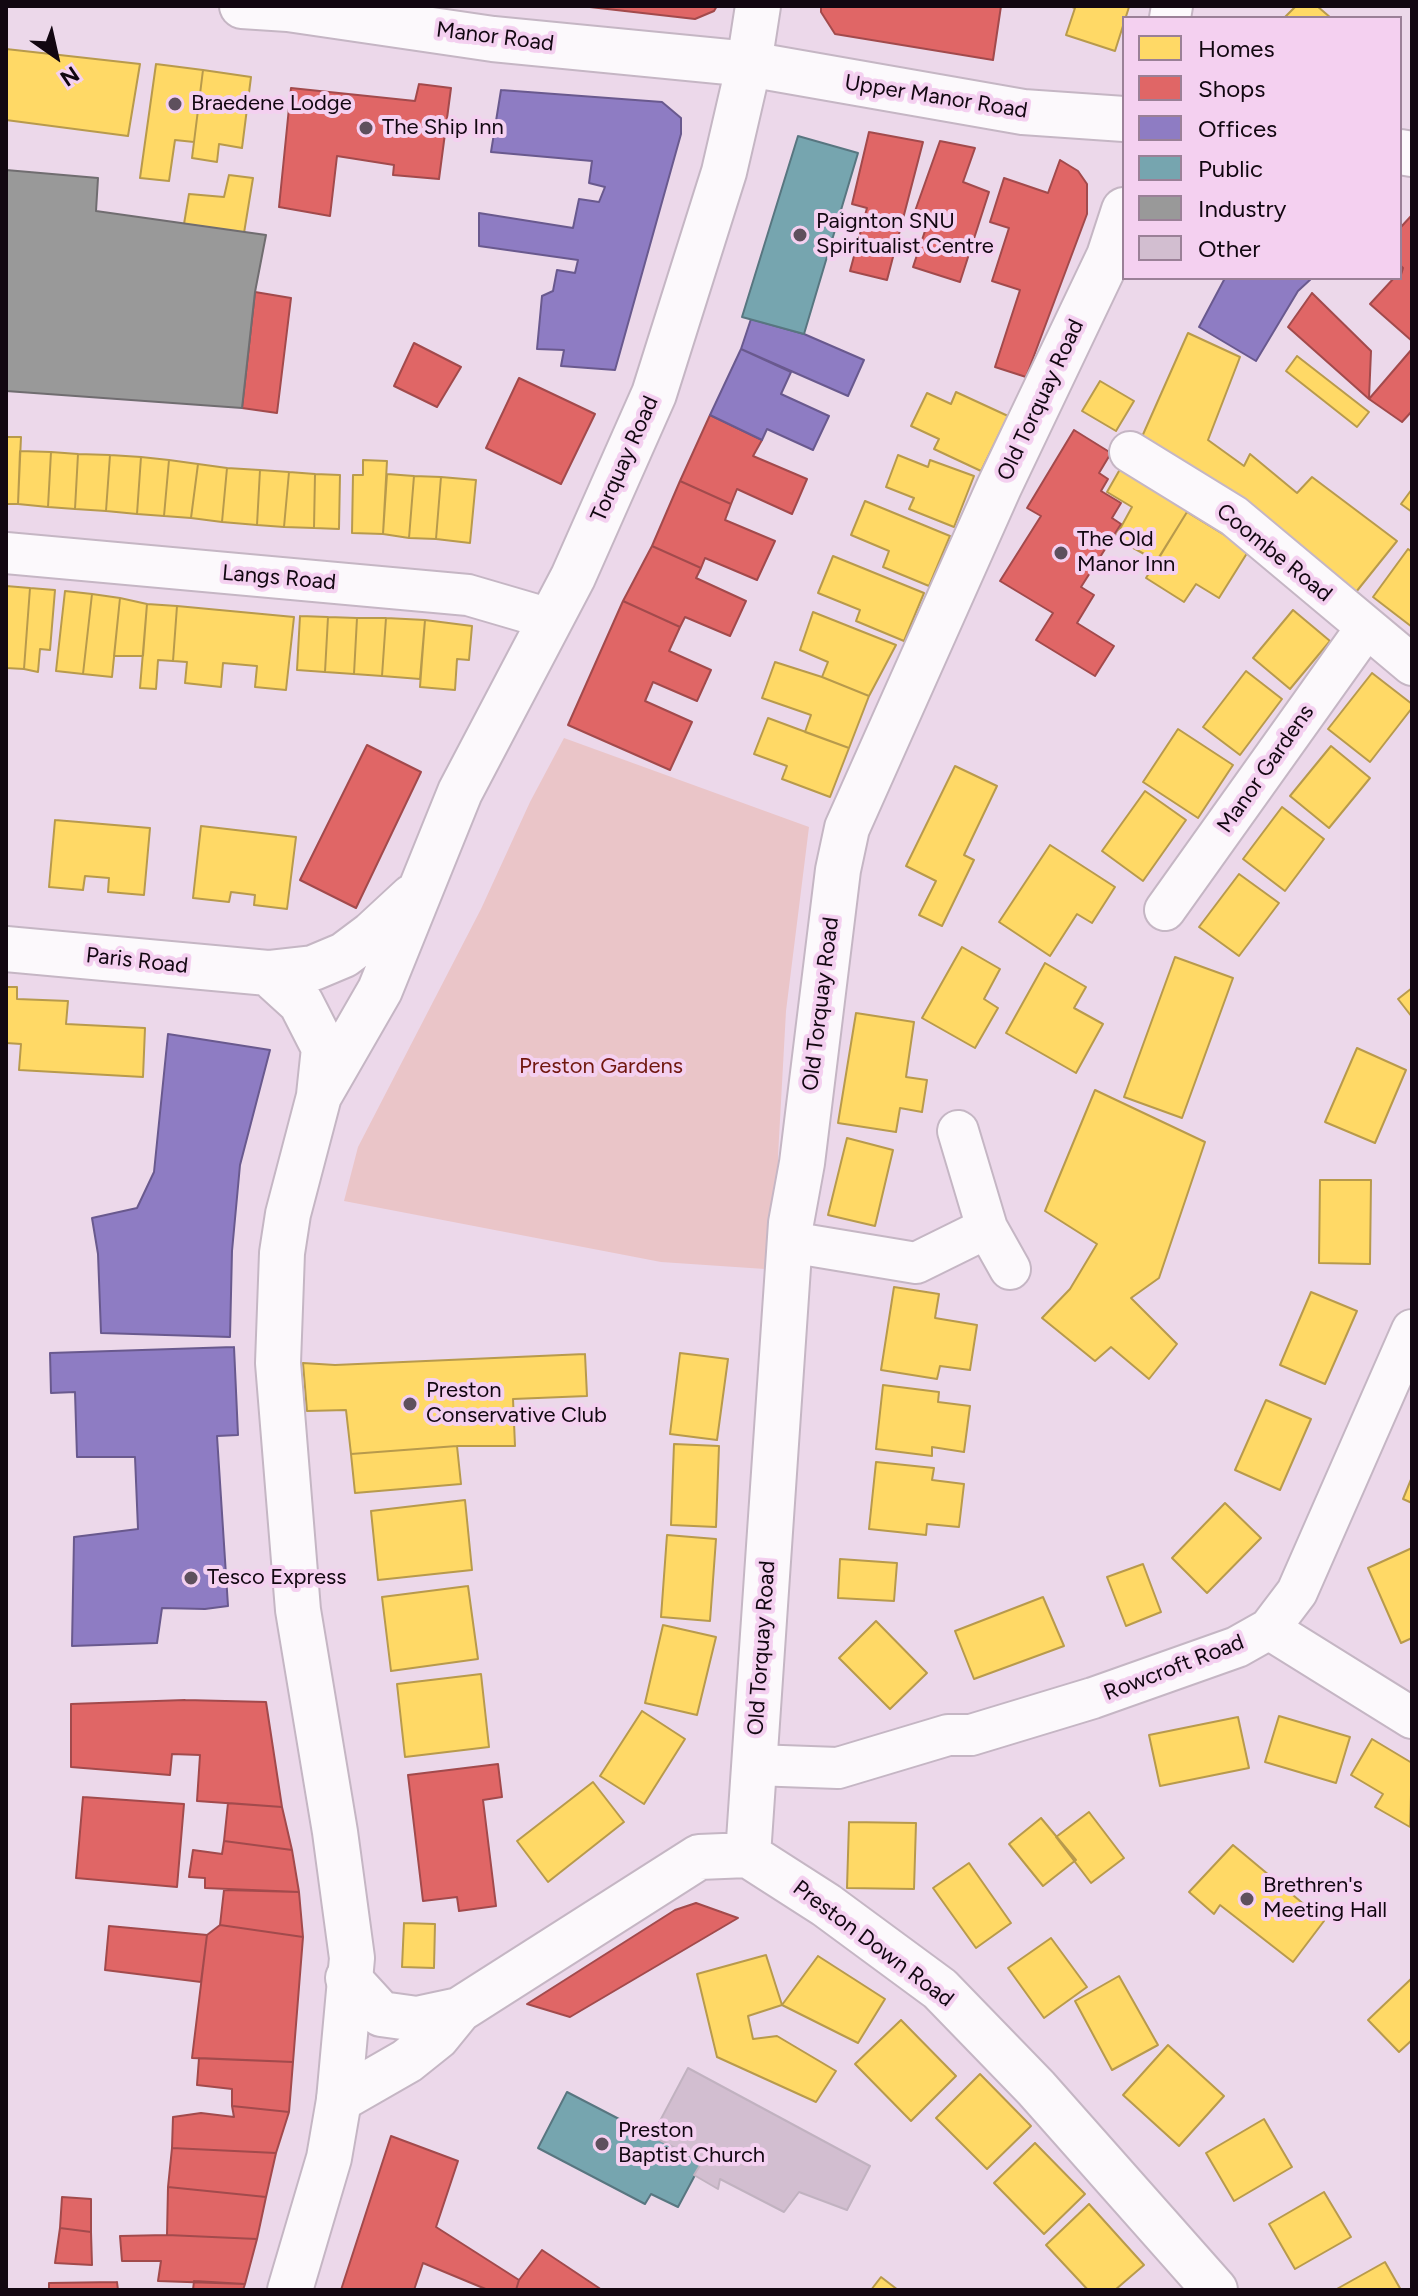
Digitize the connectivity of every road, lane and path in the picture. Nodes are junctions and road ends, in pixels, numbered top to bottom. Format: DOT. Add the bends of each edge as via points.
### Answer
graph roads {
  1 [pos="242,6"];
  2 [pos="758,6"];
  3 [pos="749,64"];
  4 [pos="1122,119"];
  5 [pos="1122,216"];
  6 [pos="1130,452"];
  7 [pos="6,553"];
  8 [pos="550,619"];
  9 [pos="1366,628"];
  10 [pos="1412,665"];
  11 [pos="422,887"];
  12 [pos="1165,910"];
  13 [pos="6,949"];
  14 [pos="268,973"];
  15 [pos="319,1096"];
  16 [pos="958,1131"];
  17 [pos="987,1228"];
  18 [pos="790,1242"];
  19 [pos="1010,1269"];
  20 [pos="1412,1330"];
  21 [pos="1269,1629"];
  22 [pos="1412,1718"];
  23 [pos="754,1765"];
  24 [pos="748,1855"];
  25 [pos="348,1978"];
  26 [pos="459,2010"];
  27 [pos="339,2100"];
  28 [pos="290,2290"];
  29 [pos="1215,2290"];
  1 -- 3 [label="main road, Manor Road" via="493,39"];
  2 -- 3 [label="main road, Torquay Road"];
  3 -- 4 [label="main road, Upper Manor Road" via="1023,112"];
  3 -- 8 [label="main road, Torquay Road" via="724,172 654,394"];
  5 -- 18 [label="main road, Old Torquay Road" via="1109,256 847,828"];
  6 -- 9 [label="street, Coombe Road" via="1234,516"];
  7 -- 8 [label="street, Langs Road" via="468,595"];
  8 -- 11 [label="main road, Torquay Road" via="471,770"];
  9 -- 10 [label="street, Coombe Road"];
  9 -- 12 [label="street, Manor Gardens"];
  11 -- 14 [label="main road, Paris Road" via="344,955 313,968"];
  11 -- 15 [label="main road, Torquay Road" via="380,990"];
  13 -- 14 [label="main road, Paris Road"];
  14 -- 15 [label="main road" via="301,1003 324,1048"];
  15 -- 25 [label="main road" via="282,1253 278,1363 298,1610 337,1847 352,1958"];
  16 -- 17 [label="street"];
  17 -- 18 [label="street" via="916,1263"];
  17 -- 19 [label="street"];
  18 -- 23 [label="main road, Old Torquay Road"];
  20 -- 21 [label="street, Rowcroft Road" via="1297,1592"];
  21 -- 22 [label="street"];
  21 -- 23 [label="street, Rowcroft Road" via="1237,1647 971,1735 948,1735 838,1768"];
  23 -- 24 [label="main road, Old Torquay Road"];
  24 -- 26 [label="main road" via="699,1857"];
  24 -- 29 [label="main road, Preston Down Road" via="940,1989 1036,2088"];
  25 -- 26 [label="main road" via="381,2014 417,2019"];
  25 -- 27 [label="main road"];
  26 -- 27 [label="main road" via="407,2061"];
  27 -- 28 [label="main road" via="329,2158"];
}
